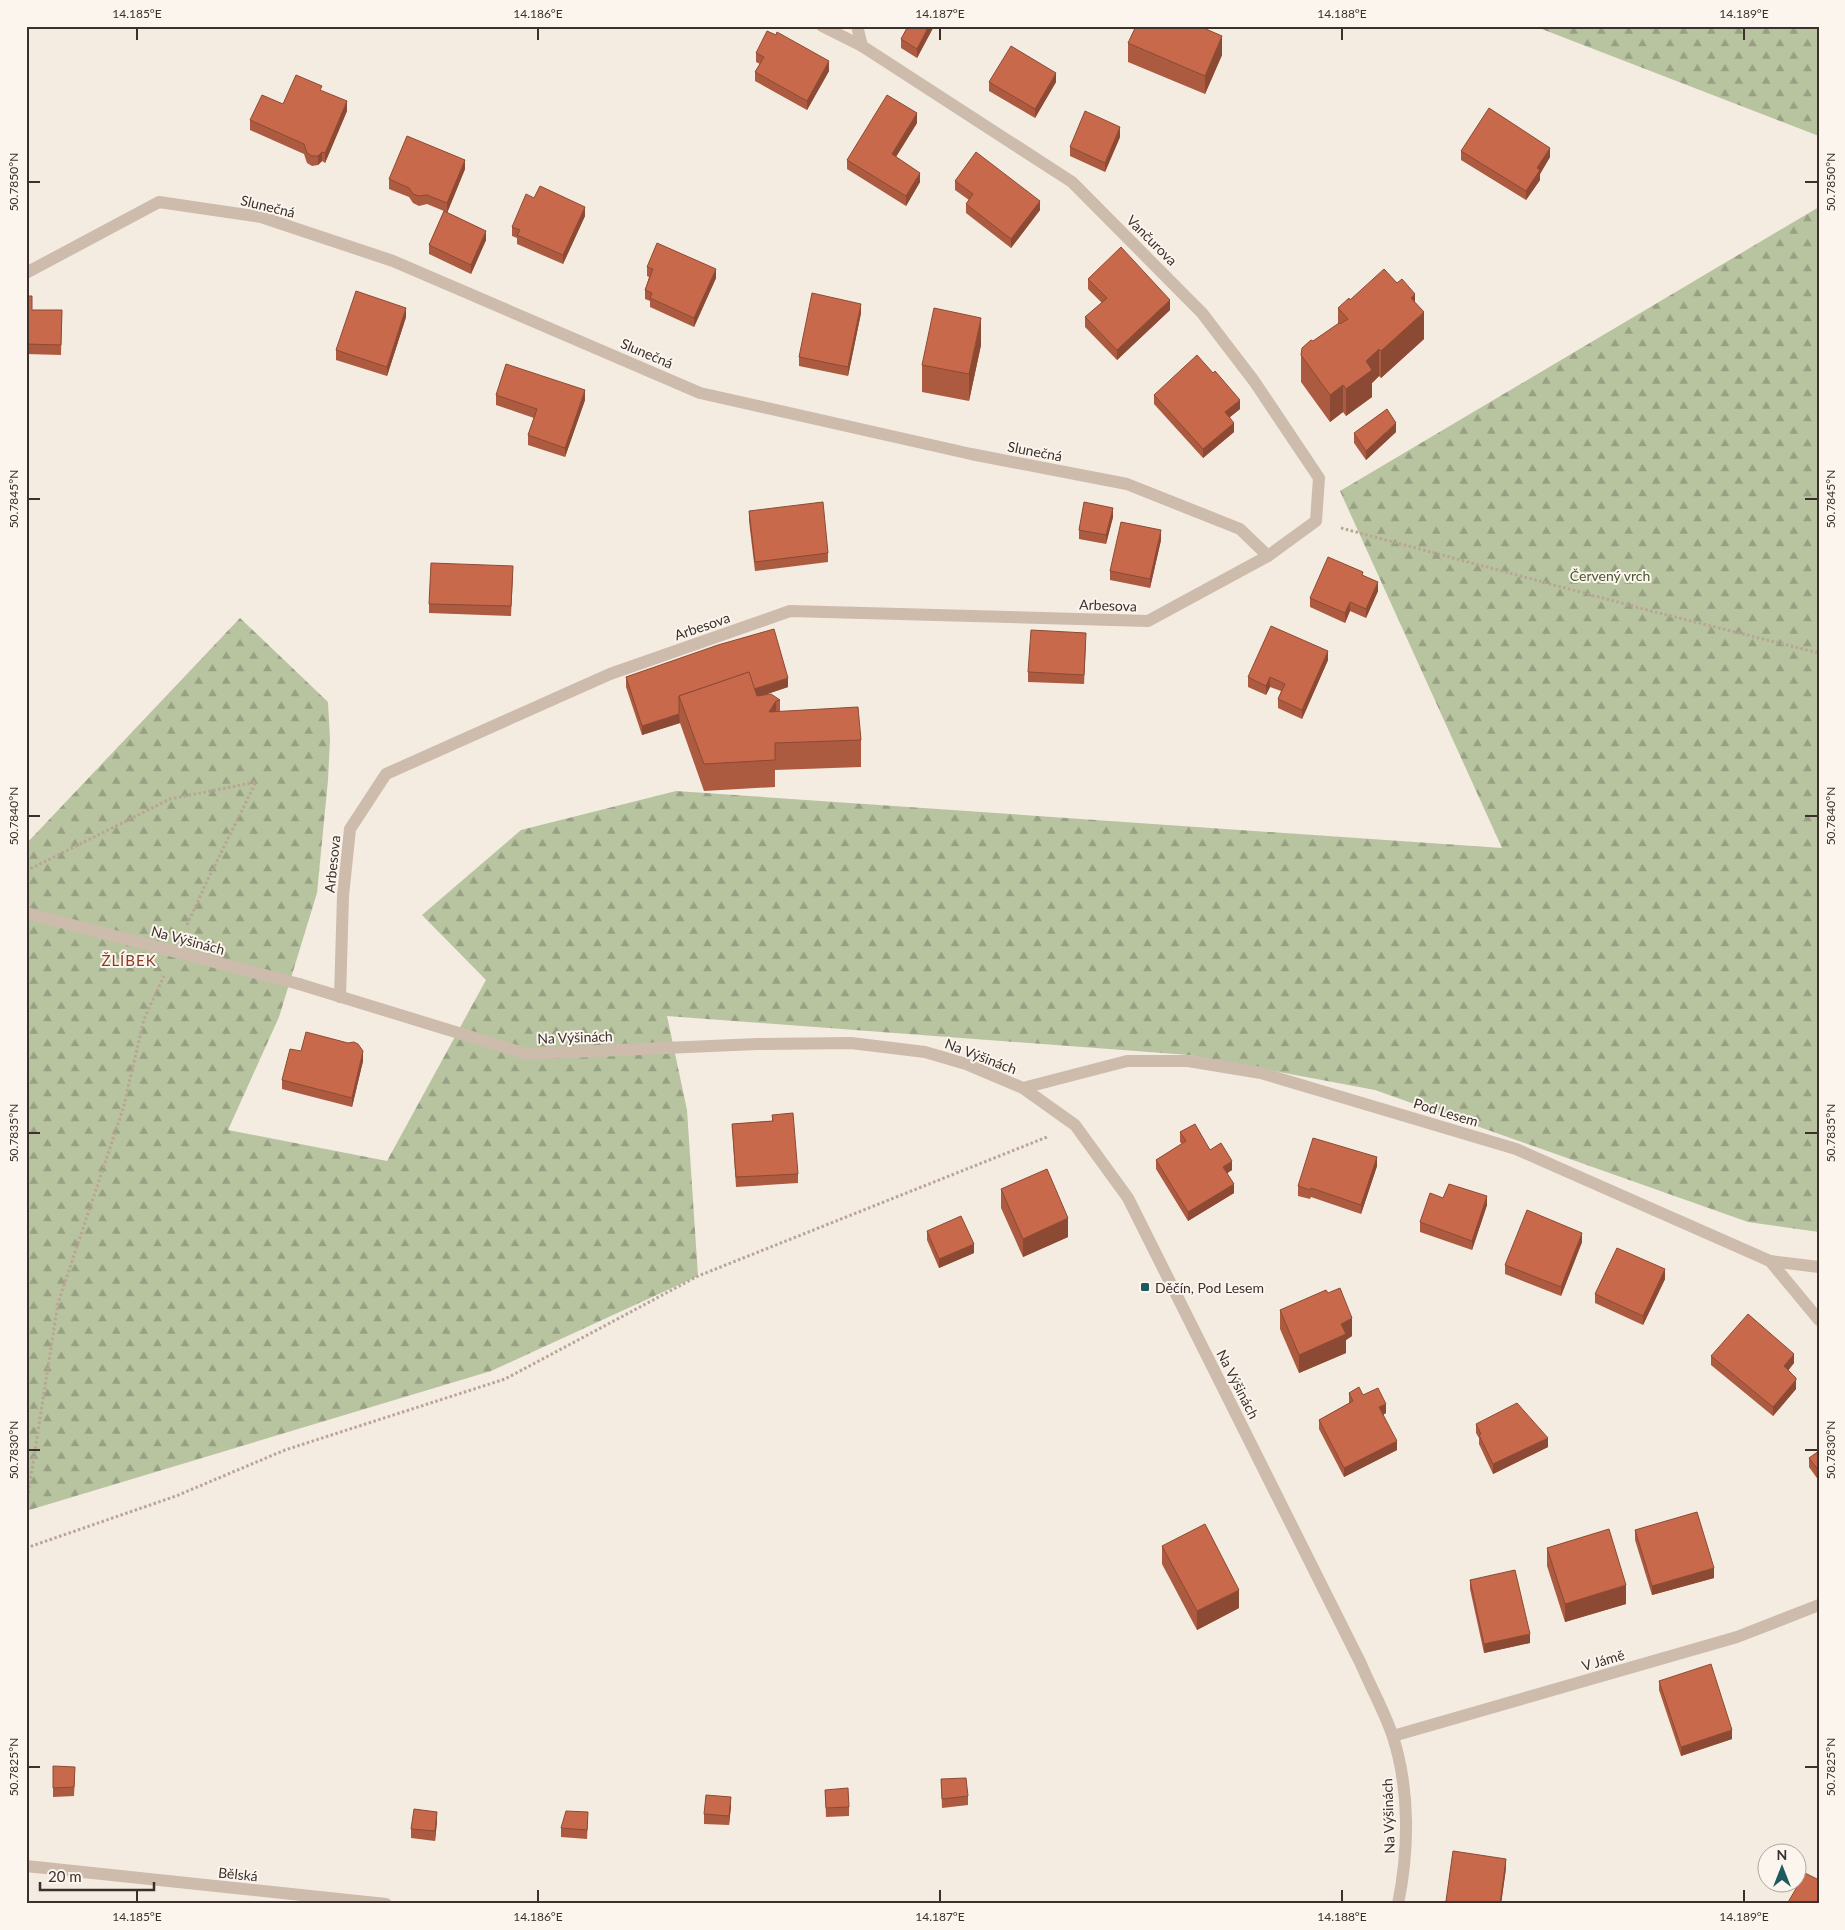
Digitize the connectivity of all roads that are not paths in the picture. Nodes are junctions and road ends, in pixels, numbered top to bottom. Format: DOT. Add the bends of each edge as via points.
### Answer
graph roads {
  1 [pos="822,26"];
  2 [pos="857,26"];
  3 [pos="862,46"];
  4 [pos="26,272"];
  5 [pos="1268,556"];
  6 [pos="26,913"];
  7 [pos="340,997"];
  8 [pos="1023,1088"];
  9 [pos="1770,1261"];
  10 [pos="1819,1267"];
  11 [pos="1819,1320"];
  12 [pos="1819,1605"];
  13 [pos="1393,1736"];
  14 [pos="26,1866"];
  15 [pos="386,1904"];
  16 [pos="1398,1904"];
  1 -- 3 [label="street, Vančurova"];
  2 -- 3 [label="street"];
  3 -- 5 [label="street, Vančurova" via="1072,182 1202,313 1254,380 1319,478 1316,521"];
  4 -- 5 [label="street, Slunečná" via="159,202 261,217 393,261 700,393 971,454 1128,484 1240,529"];
  5 -- 7 [label="street, Arbesova" via="1148,621 790,611 610,674 386,774 350,829 343,896"];
  6 -- 7 [label="street, Na Výšinách, bridge"];
  7 -- 8 [label="street, Na Výšinách" via="527,1054 851,1043 925,1052 966,1064"];
  8 -- 9 [label="street, Pod Lesem" via="1128,1060 1188,1060 1261,1073 1516,1149"];
  8 -- 13 [label="street, Na Výšinách" via="1075,1125 1128,1198 1361,1664"];
  9 -- 10 [label="street"];
  9 -- 11 [label="street, Pod Lesem"];
  12 -- 13 [label="street, V Jámě" via="1737,1637"];
  13 -- 16 [label="street, Na Výšinách" via="1404,1777 1406,1815 1405,1860"];
  14 -- 15 [label="street, Bělská"];
}
